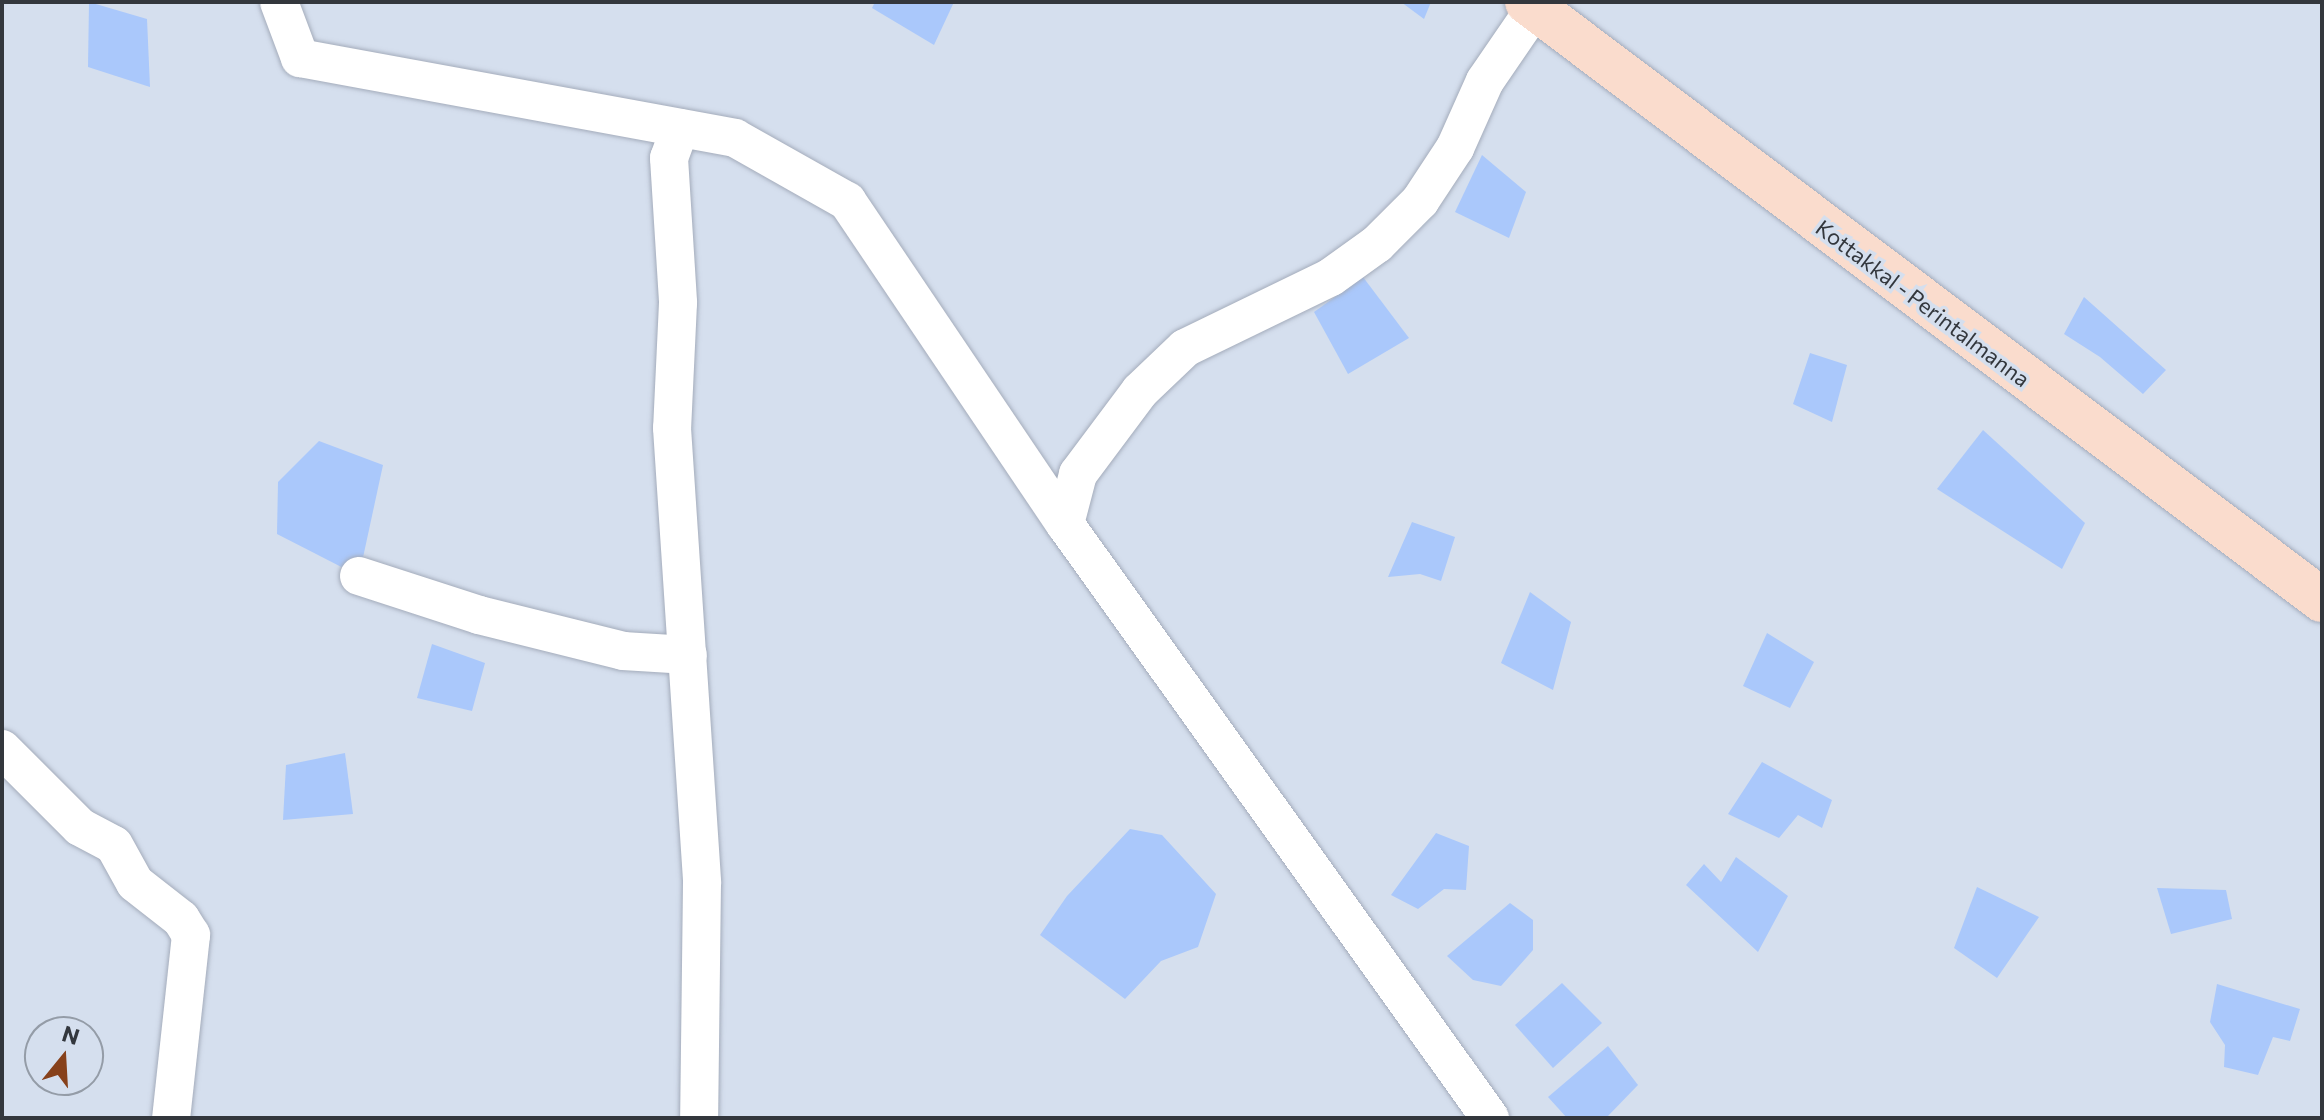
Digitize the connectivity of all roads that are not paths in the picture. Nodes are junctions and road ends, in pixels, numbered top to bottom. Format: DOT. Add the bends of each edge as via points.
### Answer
graph roads {
  1 [pos="279,2"];
  2 [pos="1531,5"];
  3 [pos="680,128"];
  4 [pos="1065,524"];
  5 [pos="359,576"];
  6 [pos="2322,600"];
  7 [pos="688,655"];
  8 [pos="2,749"];
  9 [pos="171,1118"];
  10 [pos="699,1118"];
  11 [pos="1490,1118"];
  1 -- 3 [label="street" via="300,58"];
  2 -- 4 [label="street" via="1485,81 1455,148 1420,201 1377,244 1331,277 1185,348 1140,391 1078,474"];
  2 -- 6 [label="main road, Kottakkal - Perintalmanna"];
  3 -- 4 [label="street" via="735,138 847,201"];
  3 -- 7 [label="street" via="669,158 678,303 672,428"];
  4 -- 11 [label="street"];
  5 -- 7 [label="street" via="479,615 608,648"];
  7 -- 10 [label="street" via="702,883"];
  8 -- 9 [label="street" via="80,827 114,845 135,883 181,919 191,935"];
}
